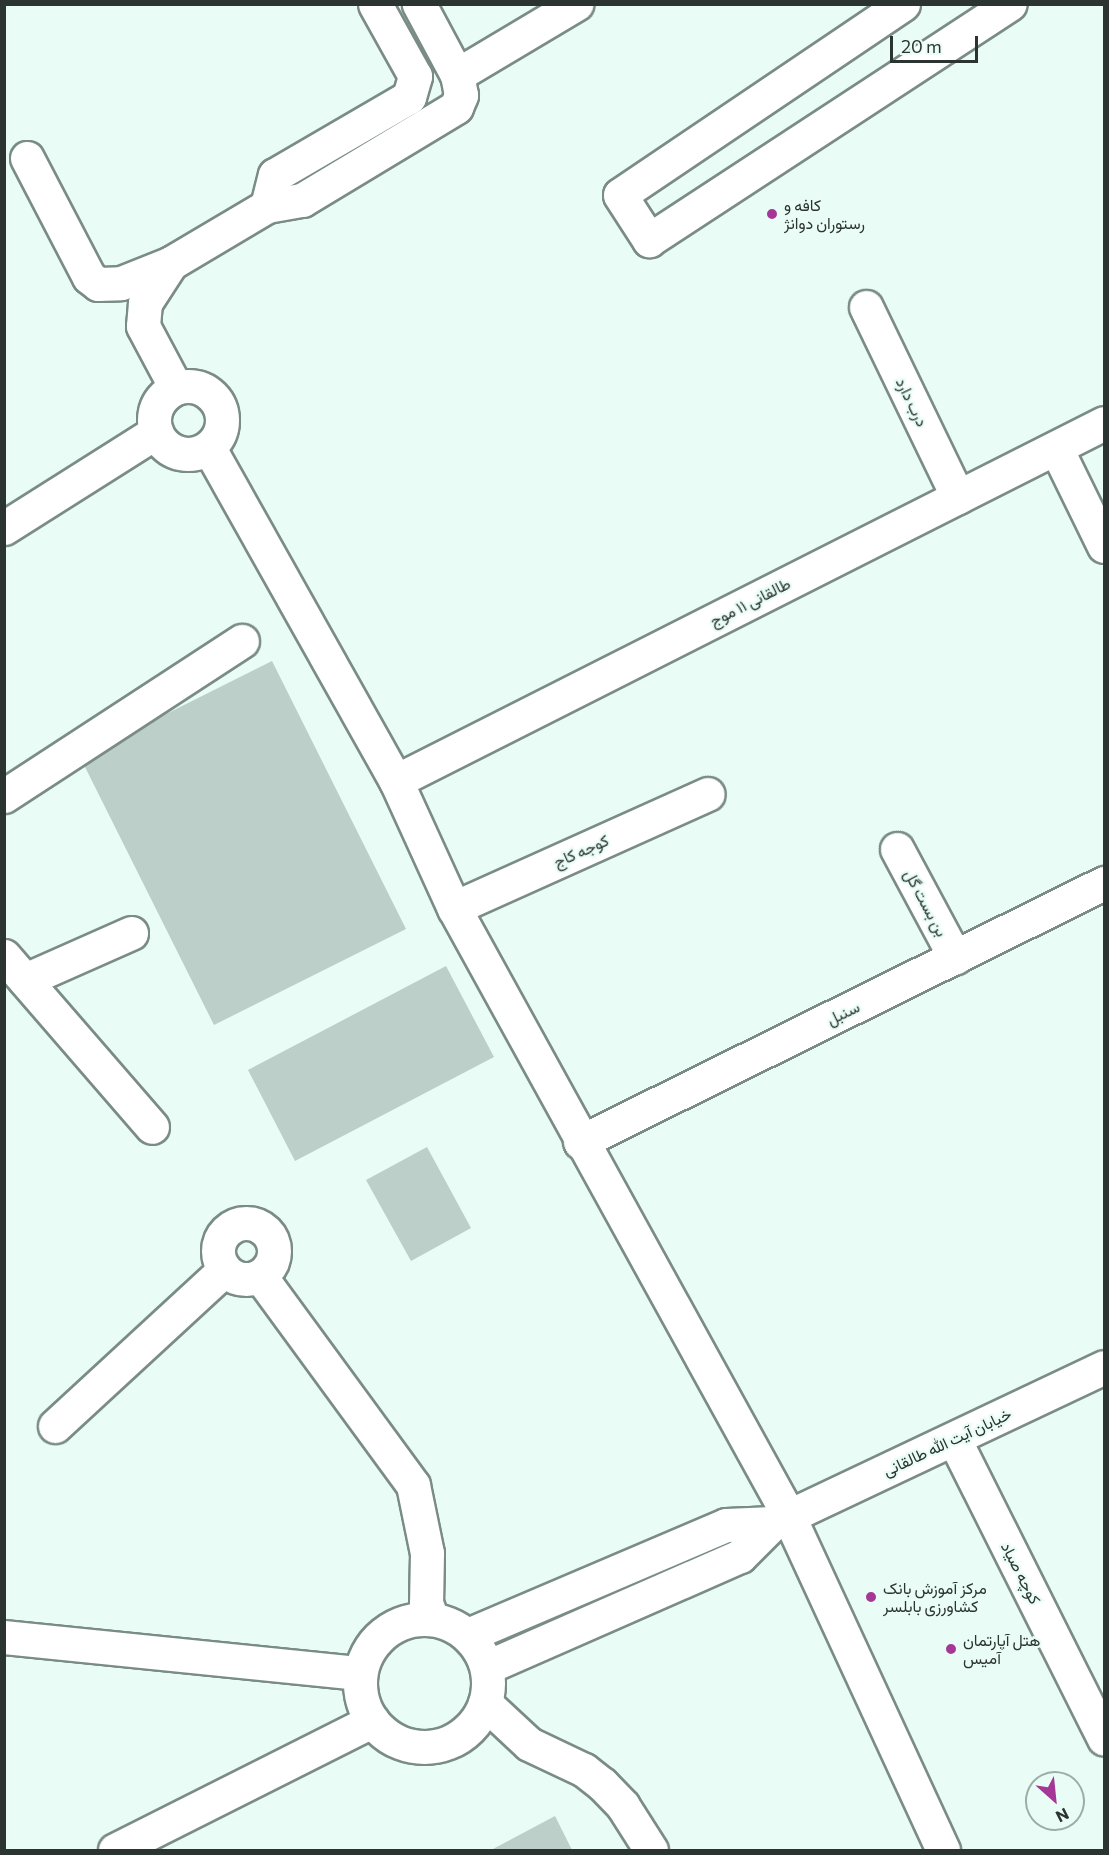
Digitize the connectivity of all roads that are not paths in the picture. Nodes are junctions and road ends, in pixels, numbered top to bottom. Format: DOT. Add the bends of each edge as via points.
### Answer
graph roads {
  1 [pos="375,4"];
  2 [pos="419,4"];
  3 [pos="576,4"];
  4 [pos="903,4"];
  5 [pos="1010,4"];
  6 [pos="457,75"];
  7 [pos="27,158"];
  8 [pos="267,206"];
  9 [pos="171,263"];
  10 [pos="866,307"];
  11 [pos="176,388"];
  12 [pos="1104,423"];
  13 [pos="156,432"];
  14 [pos="209,448"];
  15 [pos="1056,448"];
  16 [pos="958,497"];
  17 [pos="4,528"];
  18 [pos="1104,546"];
  19 [pos="242,641"];
  20 [pos="396,781"];
  21 [pos="708,794"];
  22 [pos="5,798"];
  23 [pos="897,849"];
  24 [pos="1104,883"];
  25 [pos="454,908"];
  26 [pos="131,933"];
  27 [pos="955,957"];
  28 [pos="15,968"];
  29 [pos="152,1127"];
  30 [pos="580,1142"];
  31 [pos="224,1270"];
  32 [pos="260,1276"];
  33 [pos="1104,1367"];
  34 [pos="55,1426"];
  35 [pos="954,1439"];
  36 [pos="781,1520"];
  37 [pos="432,1619"];
  38 [pos="468,1635"];
  39 [pos="4,1637"];
  40 [pos="487,1667"];
  41 [pos="360,1673"];
  42 [pos="485,1703"];
  43 [pos="372,1721"];
  44 [pos="1104,1738"];
  45 [pos="115,1851"];
  46 [pos="651,1851"];
  47 [pos="943,1851"];
  1 -- 8 [label="street" via="415,76 409,97 275,175"];
  2 -- 6 [label="street"];
  3 -- 6 [label="street"];
  4 -- 5 [label="street" via="620,195 650,240"];
  6 -- 8 [label="street" via="461,95 456,107 302,200"];
  7 -- 9 [label="street" via="89,277 98,284 120,283"];
  8 -- 9 [label="street"];
  9 -- 11 [label="street" via="145,303 143,326"];
  10 -- 16 [label="street, درب دارد"];
  11 -- 13 [label="street" via="159,401 155,410"];
  11 -- 14 [label="street" via="197,387 215,398 223,419"];
  12 -- 15 [label="street, طالقانی ۱۱ موج"];
  13 -- 14 [label="street" via="166,446 183,454"];
  13 -- 17 [label="street"];
  14 -- 20 [label="street"];
  15 -- 16 [label="street, طالقانی ۱۱ موج"];
  15 -- 18 [label="street"];
  16 -- 20 [label="street, طالقانی ۱۱ موج"];
  19 -- 22 [label="street"];
  20 -- 25 [label="street"];
  21 -- 25 [label="street, کوجه کاج"];
  23 -- 27 [label="street, بن بست گل"];
  24 -- 27 [label="street, سنبل"];
  25 -- 30 [label="street"];
  26 -- 28 [label="street"];
  27 -- 30 [label="street, سنبل"];
  28 -- 29 [label="street"];
  30 -- 36 [label="street"];
  31 -- 32 [label="street" via="241,1279"];
  31 -- 32 [label="street" via="218,1244 229,1229 246,1223 263,1229 273,1245 272,1262"];
  31 -- 34 [label="street"];
  32 -- 37 [label="street" via="413,1485 427,1553 426,1603"];
  33 -- 35 [label="street, خیابان آیت الله طالقانی"];
  35 -- 36 [label="street, خیابان آیت الله طالقانی"];
  35 -- 44 [label="street, کوچه صیاد"];
  36 -- 38 [label="street" via="726,1525"];
  36 -- 40 [label="street" via="740,1556"];
  36 -- 47 [label="street"];
  37 -- 38 [label="street"];
  37 -- 41 [label="street" via="393,1626 366,1654"];
  38 -- 40 [label="street"];
  39 -- 41 [label="street"];
  40 -- 42 [label="street"];
  41 -- 43 [label="street" via="364,1706"];
  42 -- 43 [label="street" via="462,1735 444,1744 404,1744 386,1735"];
  42 -- 46 [label="street" via="529,1744 584,1770 602,1784 624,1806"];
  43 -- 45 [label="street"];
}
